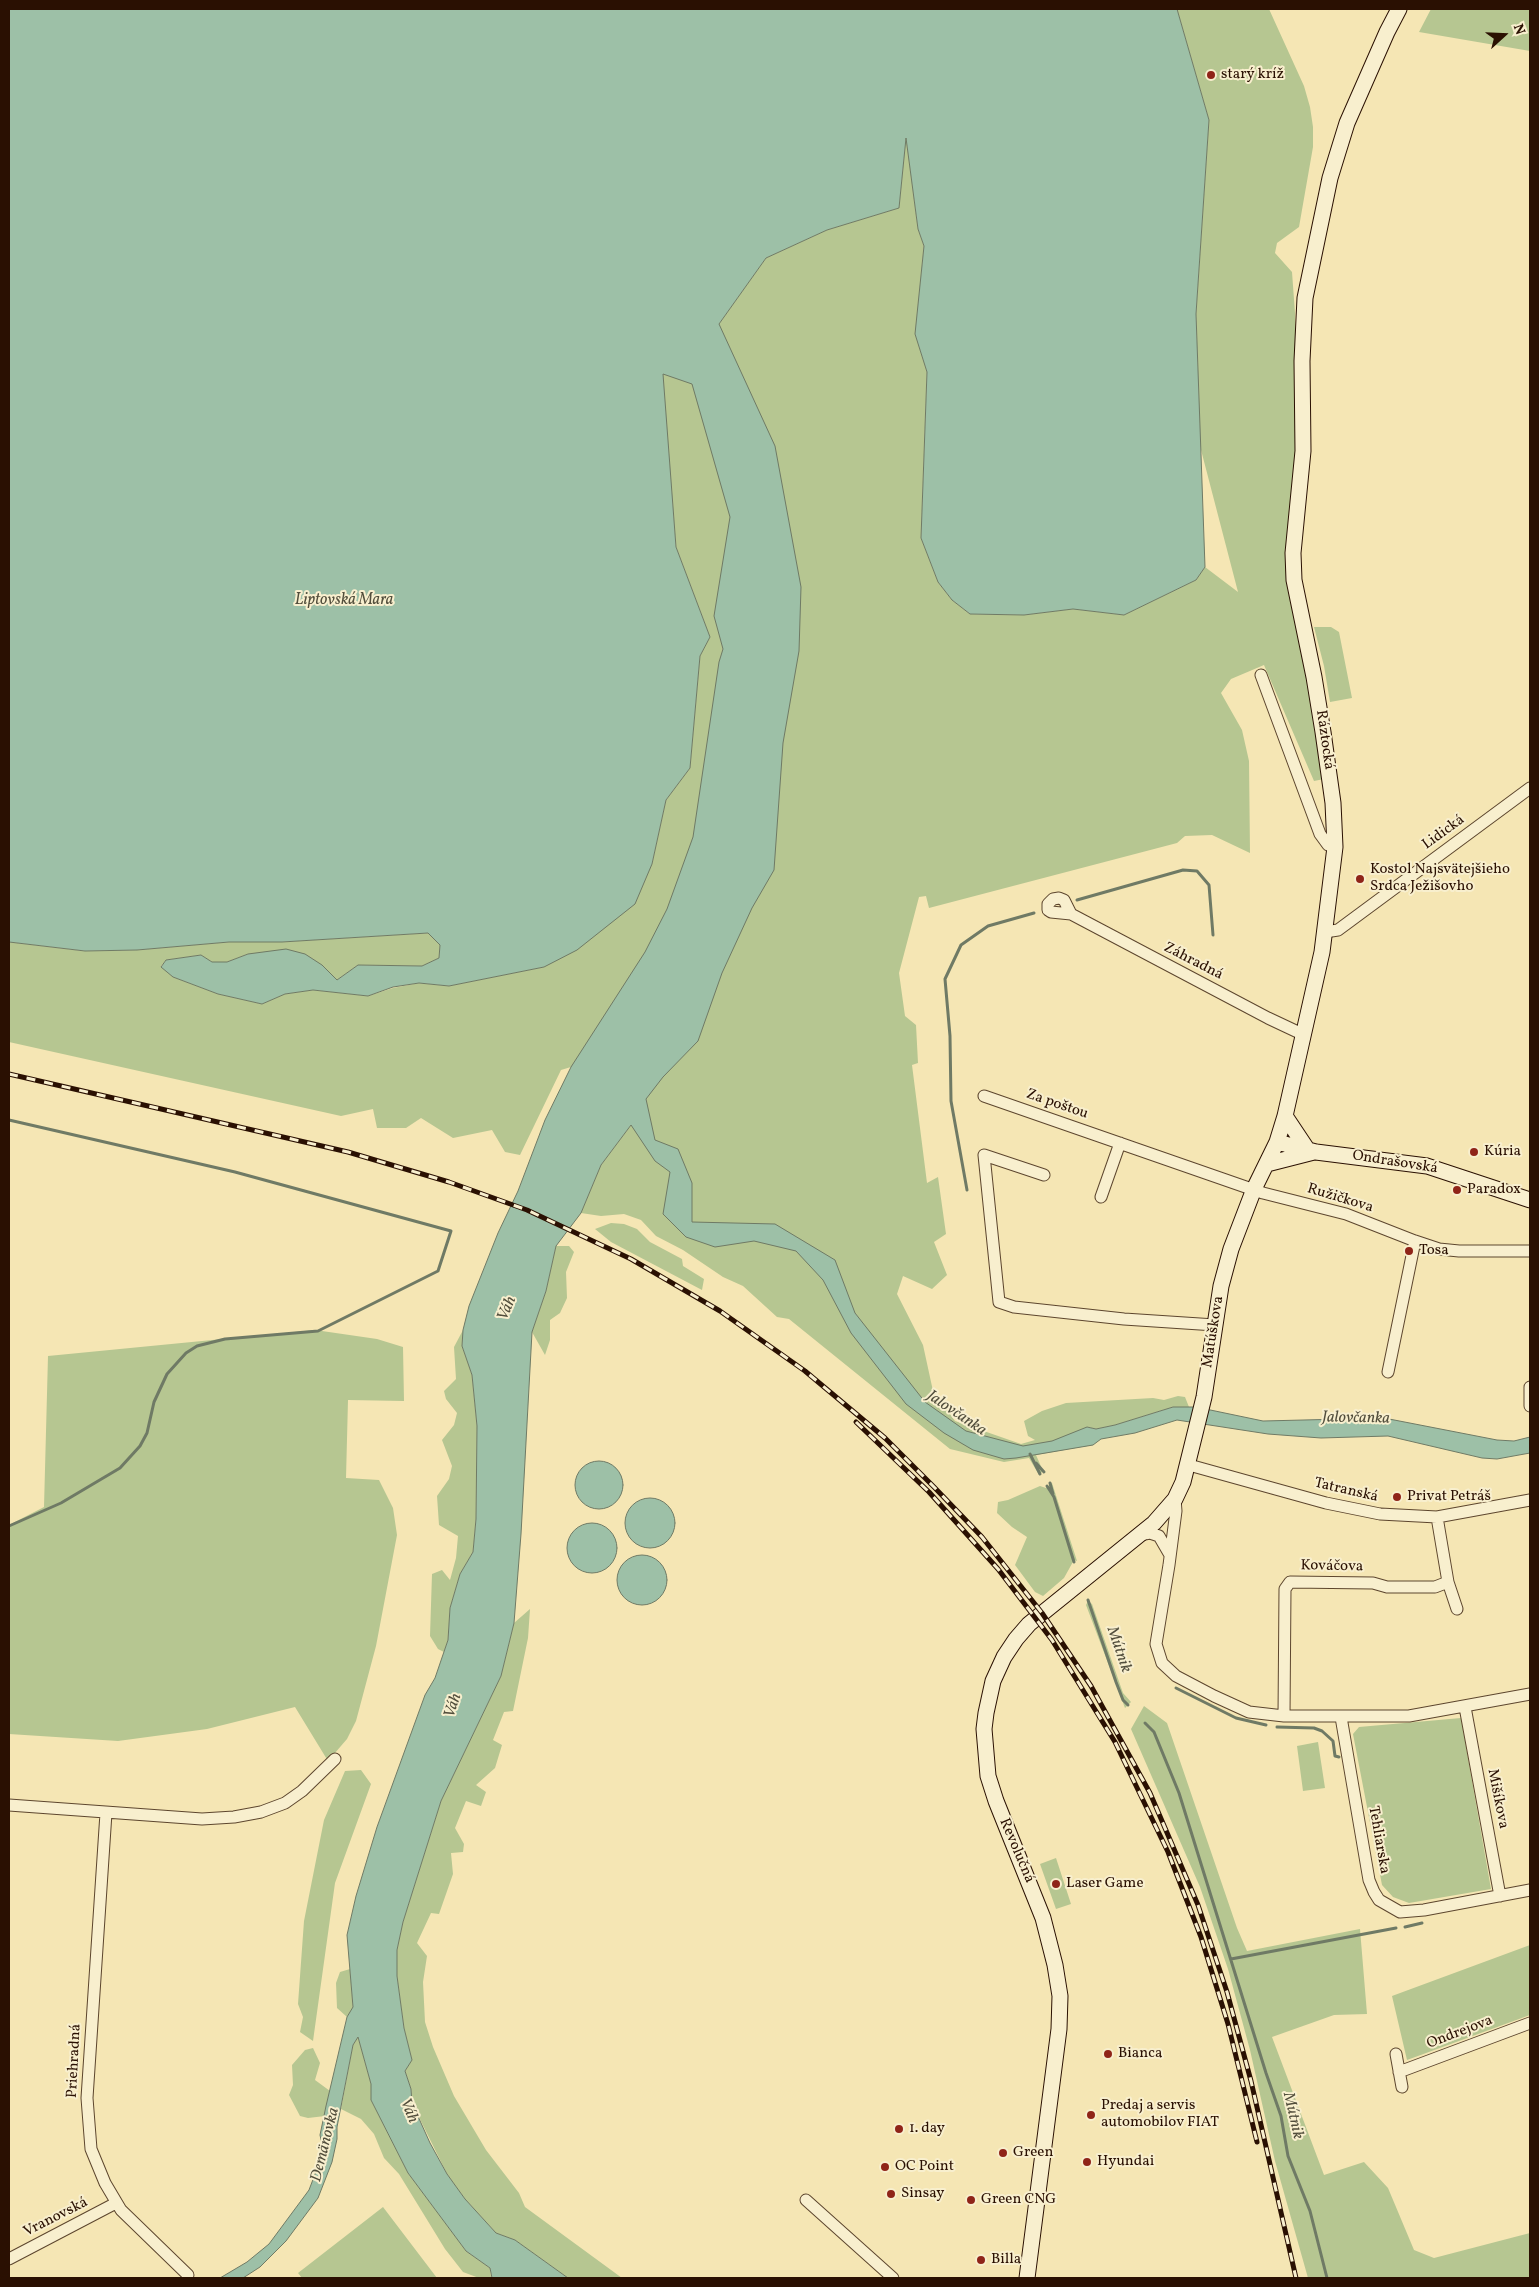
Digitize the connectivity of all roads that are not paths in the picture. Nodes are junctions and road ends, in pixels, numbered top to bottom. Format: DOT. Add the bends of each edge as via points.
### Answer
graph roads {
  1 [pos="1399,9"];
  2 [pos="1261,675"];
  3 [pos="1530,788"];
  4 [pos="1334,846"];
  5 [pos="1071,914"];
  6 [pos="1325,932"];
  7 [pos="1302,1034"];
  8 [pos="984,1096"];
  9 [pos="1285,1116"];
  10 [pos="1277,1142"];
  11 [pos="1120,1143"];
  12 [pos="1311,1150"];
  13 [pos="1267,1164"];
  14 [pos="1044,1175"];
  15 [pos="1254,1189"];
  16 [pos="1101,1197"];
  17 [pos="1530,1200"];
  18 [pos="1415,1241"];
  19 [pos="1530,1251"];
  20 [pos="1215,1325"];
  21 [pos="1388,1372"];
  22 [pos="1530,1387"];
  23 [pos="1530,1406"];
  24 [pos="1189,1465"];
  25 [pos="1175,1500"];
  26 [pos="1530,1500"];
  27 [pos="1437,1517"];
  28 [pos="1139,1535"];
  29 [pos="1170,1555"];
  30 [pos="1448,1582"];
  31 [pos="1456,1609"];
  32 [pos="1530,1694"];
  33 [pos="1465,1707"];
  34 [pos="1284,1716"];
  35 [pos="1340,1717"];
  36 [pos="335,1759"];
  37 [pos="9,1805"];
  38 [pos="106,1813"];
  39 [pos="1530,1890"];
  40 [pos="1500,1896"];
  41 [pos="1530,2023"];
  42 [pos="1396,2054"];
  43 [pos="1399,2072"];
  44 [pos="1402,2087"];
  45 [pos="806,2200"];
  46 [pos="116,2203"];
  47 [pos="9,2259"];
  48 [pos="188,2275"];
  49 [pos="893,2278"];
  50 [pos="1027,2278"];
  1 -- 4 [label="main road, Ráztocká" via="1346,123 1314,245 1305,298 1303,444 1293,553 1294,580 1323,732 1333,803"];
  2 -- 4 [label="street" via="1320,834"];
  3 -- 6 [label="street, Lidická" via="1338,930"];
  4 -- 6 [label="main road, Ráztocká"];
  5 -- 7 [label="street, Záhradná"];
  6 -- 7 [label="main road, Ráztocká"];
  7 -- 9 [label="main road, Ráztocká"];
  8 -- 11 [label="street, Za poštou"];
  9 -- 10 [label="main road, Matúškova"];
  9 -- 12 [label="main road"];
  10 -- 12 [label="main road, Ondrašovská"];
  10 -- 13 [label="main road, Matúškova"];
  11 -- 15 [label="street, Za poštou"];
  11 -- 16 [label="street"];
  12 -- 13 [label="main road, Ondrašovská"];
  12 -- 17 [label="main road, Ondrašovská" via="1427,1166"];
  13 -- 15 [label="main road, Matúškova"];
  14 -- 20 [label="street" via="984,1156 999,1302 1014,1307 1078,1312 1124,1320"];
  15 -- 18 [label="street, Ružičkova" via="1346,1214"];
  15 -- 20 [label="main road, Matúškova" via="1231,1249"];
  18 -- 19 [label="street, Ružičkova" via="1460,1251"];
  18 -- 21 [label="street"];
  20 -- 24 [label="main road, Matúškova"];
  22 -- 23 [label="street"];
  24 -- 25 [label="main road, Matúškova"];
  24 -- 27 [label="street, Tatranská" via="1360,1511"];
  25 -- 28 [label="main road, Revolučná"];
  25 -- 29 [label="street, Matúškova"];
  26 -- 27 [label="street, Tatranská"];
  27 -- 30 [label="street"];
  28 -- 29 [label="street" via="1150,1533 1159,1536"];
  28 -- 50 [label="main road, Revolučná" via="1029,1624 1016,1639 993,1681 986,1712 984,1729 988,1776 1043,1918 1056,1965 1060,1996 1059,2029"];
  29 -- 34 [label="street, Matúškova" via="1156,1644 1158,1656 1165,1667 1232,1705 1249,1712"];
  30 -- 31 [label="street"];
  30 -- 34 [label="street, Kováčova" via="1435,1587 1387,1587 1363,1582 1290,1582 1286,1590"];
  32 -- 33 [label="street"];
  33 -- 35 [label="street" via="1410,1716"];
  33 -- 40 [label="street, Mišíkova"];
  34 -- 35 [label="street"];
  35 -- 40 [label="street, Tehliarska" via="1369,1880 1379,1900 1400,1912"];
  36 -- 38 [label="street" via="293,1797 252,1815 215,1819"];
  37 -- 38 [label="street"];
  38 -- 46 [label="street, Priehradná" via="87,2109 94,2161"];
  39 -- 40 [label="street, Tehliarska"];
  41 -- 43 [label="street, Ondrejova"];
  42 -- 43 [label="street"];
  43 -- 44 [label="street"];
  45 -- 49 [label="street"];
  46 -- 47 [label="street, Vranovská"];
  46 -- 48 [label="street, Priehradná" via="140,2231"];
}
